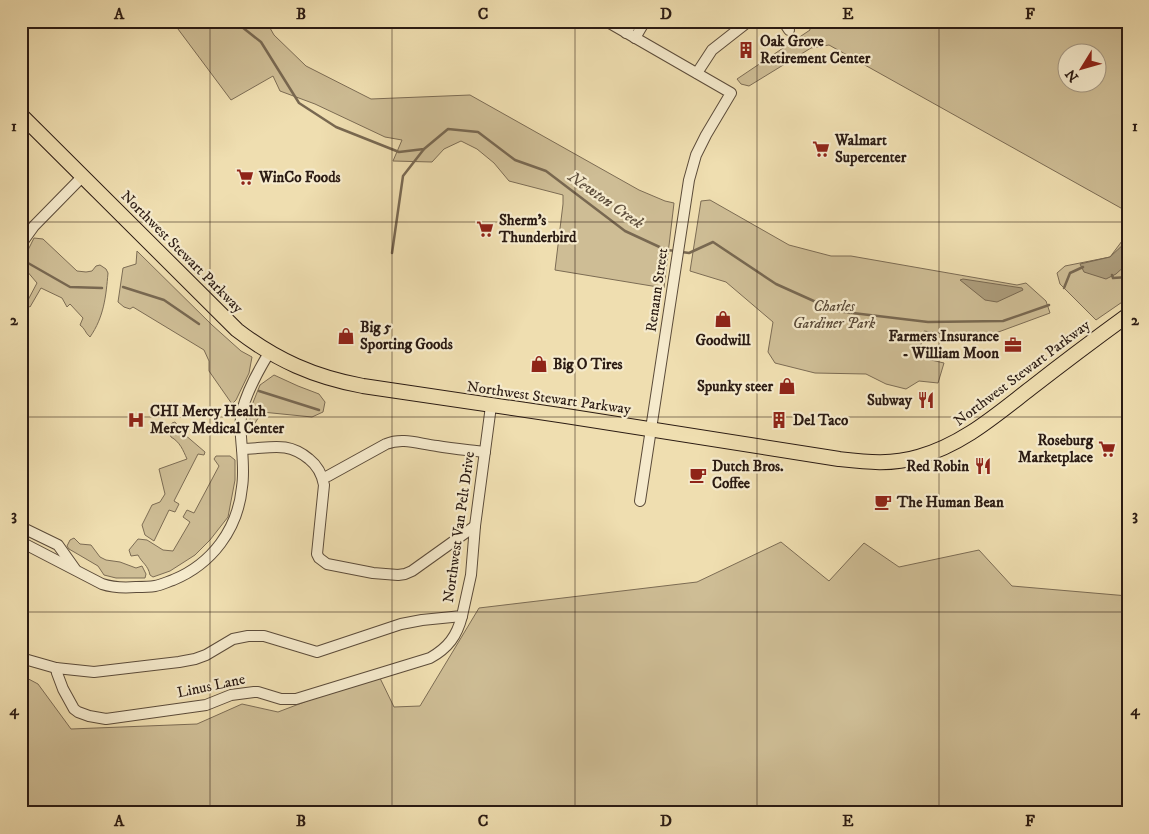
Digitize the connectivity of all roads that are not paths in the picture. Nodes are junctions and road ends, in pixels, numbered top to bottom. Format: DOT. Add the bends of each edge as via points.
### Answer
graph roads {
  1 [pos="606,21"];
  2 [pos="633,21"];
  3 [pos="645,21"];
  4 [pos="749,21"];
  5 [pos="783,21"];
  6 [pos="789,30"];
  7 [pos="631,35"];
  8 [pos="697,73"];
  9 [pos="21,115"];
  10 [pos="83,176"];
  11 [pos="24,240"];
  12 [pos="1128,315"];
  13 [pos="269,353"];
  14 [pos="491,406"];
  15 [pos="652,430"];
  16 [pos="242,449"];
  17 [pos="485,452"];
  18 [pos="323,478"];
  19 [pos="640,501"];
  20 [pos="475,526"];
  21 [pos="21,527"];
  22 [pos="21,542"];
  23 [pos="77,571"];
  24 [pos="462,616"];
  25 [pos="21,658"];
  26 [pos="56,668"];
  1 -- 7 [label="street"];
  2 -- 7 [label="street"];
  3 -- 7 [label="street"];
  4 -- 8 [label="street" via="712,50"];
  5 -- 6 [label="street"];
  7 -- 8 [label="street"];
  8 -- 15 [label="street, Renann Street" via="731,92 696,155 689,180"];
  9 -- 10 [label="main road, Northwest Stewart Parkway"];
  10 -- 11 [label="street" via="38,221"];
  10 -- 13 [label="main road, Northwest Stewart Parkway" via="237,330"];
  12 -- 15 [label="main road, Northwest Stewart Parkway" via="977,429 918,457 889,462 851,460"];
  13 -- 14 [label="main road, Northwest Stewart Parkway" via="323,377 349,384"];
  13 -- 16 [label="street" via="242,411"];
  14 -- 15 [label="main road, Northwest Stewart Parkway"];
  14 -- 17 [label="street, Northwest Van Pelt Drive"];
  15 -- 19 [label="street, Renann Street"];
  16 -- 18 [label="street" via="277,446 297,450 312,460"];
  16 -- 23 [label="street" via="243,476 238,511 223,542 197,568 156,586 118,588"];
  17 -- 18 [label="street" via="393,441"];
  17 -- 20 [label="street, Northwest Van Pelt Drive"];
  18 -- 20 [label="street" via="317,554 327,564 373,573 405,574"];
  20 -- 24 [label="street, Northwest Van Pelt Drive" via="471,575"];
  21 -- 23 [label="street" via="58,545"];
  22 -- 23 [label="street"];
  24 -- 26 [label="street, Northwest Van Pelt Drive" via="401,624 317,652 264,636 240,636 200,658 179,662 94,672"];
  24 -- 26 [label="street, Linus Lane" via="452,640 430,658 296,699 254,692 231,695 206,705 106,719 74,709"];
  25 -- 26 [label="street, Northwest Van Pelt Drive"];
}
